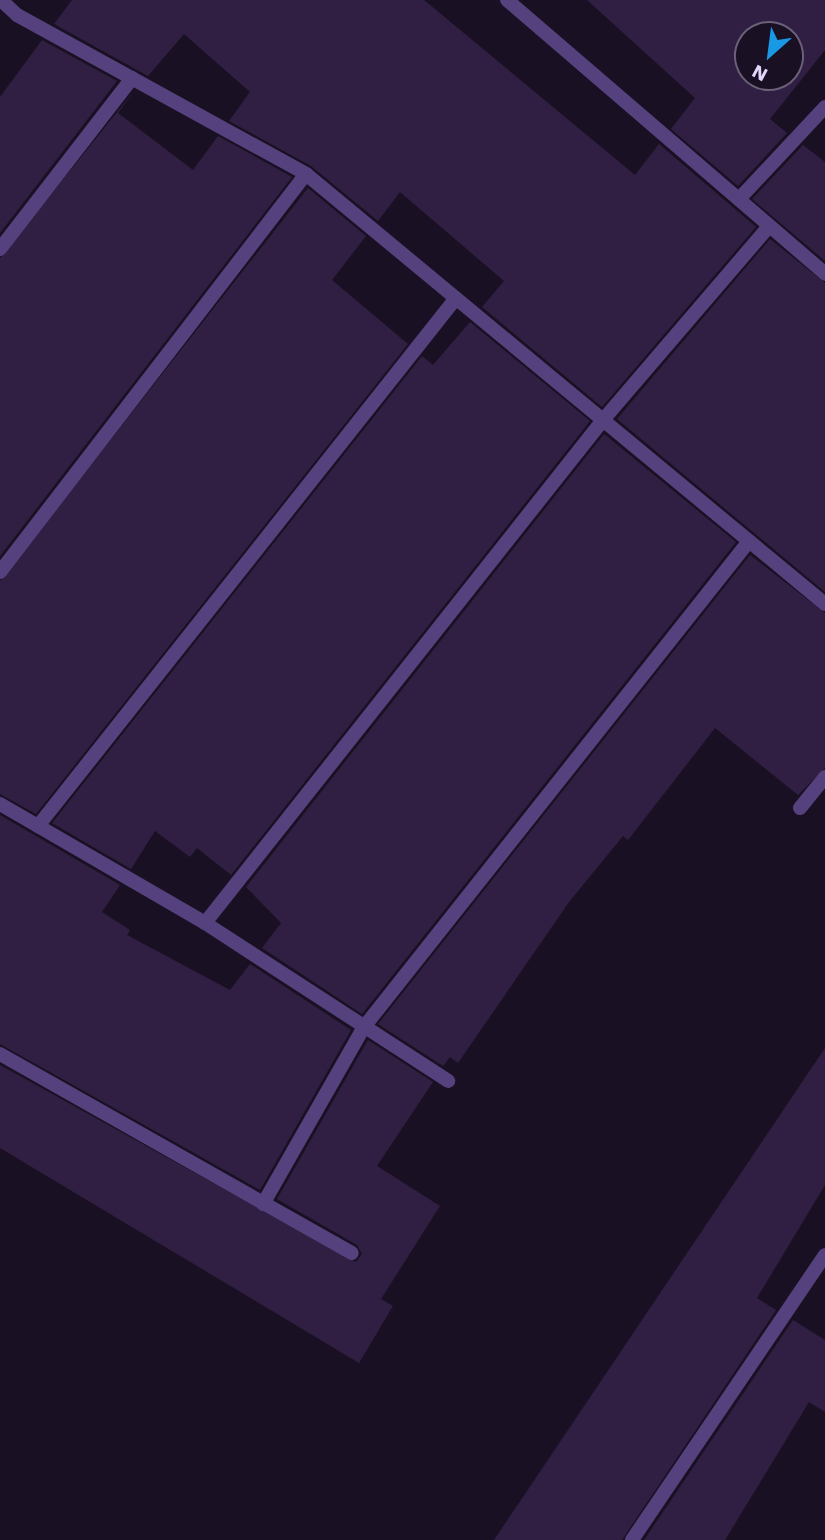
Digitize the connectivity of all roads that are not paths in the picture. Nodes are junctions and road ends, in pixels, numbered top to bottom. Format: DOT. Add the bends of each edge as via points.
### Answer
graph roads {
  1 [pos="1,0"];
  2 [pos="506,0"];
  3 [pos="132,78"];
  4 [pos="825,107"];
  5 [pos="306,174"];
  6 [pos="739,200"];
  7 [pos="769,226"];
  8 [pos="0,249"];
  9 [pos="825,274"];
  10 [pos="456,298"];
  11 [pos="603,420"];
  12 [pos="749,541"];
  13 [pos="0,572"];
  14 [pos="825,604"];
  15 [pos="825,777"];
  16 [pos="0,804"];
  17 [pos="800,808"];
  18 [pos="38,826"];
  19 [pos="205,923"];
  20 [pos="364,1027"];
  21 [pos="0,1054"];
  22 [pos="448,1081"];
  23 [pos="263,1204"];
  24 [pos="352,1253"];
  25 [pos="825,1255"];
  26 [pos="632,1540"];
  1 -- 3 [label="street" via="17,15"];
  2 -- 6 [label="street"];
  3 -- 5 [label="street"];
  3 -- 8 [label="street"];
  4 -- 6 [label="street"];
  5 -- 10 [label="street"];
  5 -- 13 [label="street"];
  6 -- 7 [label="street"];
  7 -- 9 [label="street"];
  7 -- 11 [label="street"];
  10 -- 11 [label="street"];
  10 -- 18 [label="street"];
  11 -- 12 [label="street"];
  11 -- 19 [label="street"];
  12 -- 14 [label="street"];
  12 -- 20 [label="street"];
  15 -- 17 [label="street"];
  16 -- 18 [label="street"];
  18 -- 19 [label="street"];
  19 -- 20 [label="street"];
  20 -- 22 [label="street"];
  20 -- 23 [label="street"];
  21 -- 23 [label="street"];
  23 -- 24 [label="street"];
  25 -- 26 [label="street"];
}
